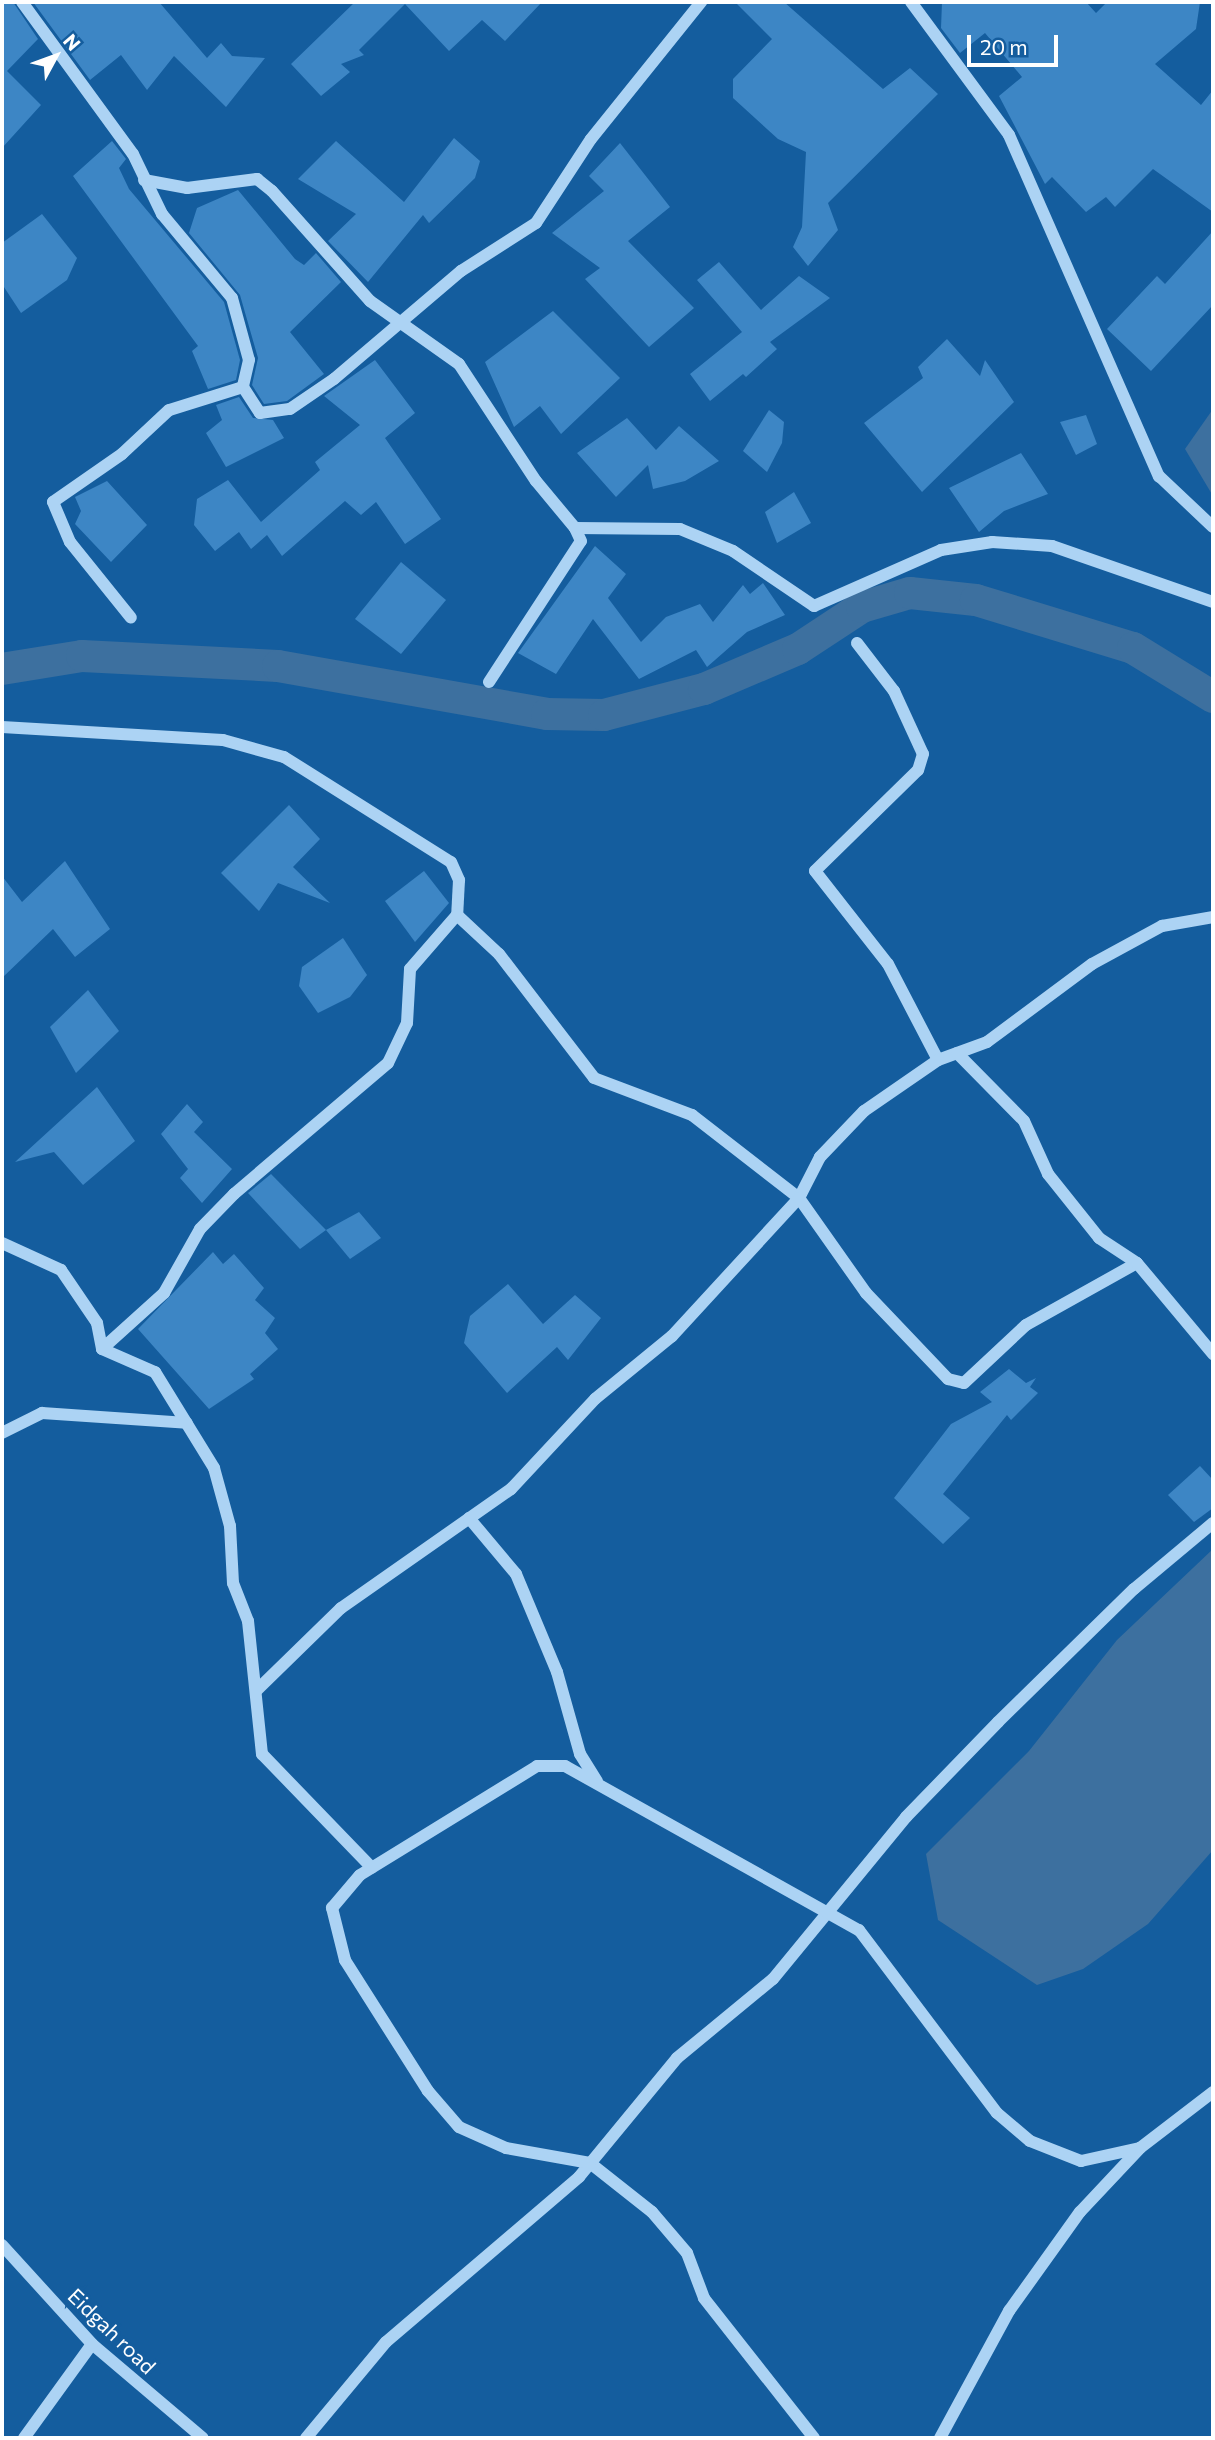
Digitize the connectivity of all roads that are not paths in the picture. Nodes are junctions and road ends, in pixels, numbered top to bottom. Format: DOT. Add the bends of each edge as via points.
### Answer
graph roads {
  1 [pos="22,2"];
  2 [pos="701,2"];
  3 [pos="911,2"];
  4 [pos="144,180"];
  5 [pos="403,321"];
  6 [pos="243,387"];
  7 [pos="1213,527"];
  8 [pos="575,528"];
  9 [pos="1213,602"];
  10 [pos="131,618"];
  11 [pos="857,643"];
  12 [pos="489,682"];
  13 [pos="2,727"];
  14 [pos="457,915"];
  15 [pos="1213,917"];
  16 [pos="957,1053"];
  17 [pos="938,1060"];
  18 [pos="799,1198"];
  19 [pos="2,1243"];
  20 [pos="1137,1263"];
  21 [pos="102,1349"];
  22 [pos="1213,1354"];
  23 [pos="187,1423"];
  24 [pos="2,1433"];
  25 [pos="469,1518"];
  26 [pos="1213,1523"];
  27 [pos="257,1690"];
  28 [pos="598,1783"];
  29 [pos="372,1868"];
  30 [pos="835,1910"];
  31 [pos="1213,2092"];
  32 [pos="1140,2148"];
  33 [pos="590,2163"];
  34 [pos="2,2245"];
  35 [pos="92,2344"];
  36 [pos="24,2438"];
  37 [pos="203,2438"];
  38 [pos="306,2438"];
  39 [pos="814,2438"];
  40 [pos="940,2438"];
  1 -- 4 [label="street" via="115,127"];
  2 -- 5 [label="street" via="591,139 536,223 461,271"];
  3 -- 7 [label="street" via="1009,135 1158,476"];
  4 -- 5 [label="street" via="187,188 257,178 370,300"];
  4 -- 6 [label="street" via="162,214 232,298 249,360"];
  5 -- 6 [label="street" via="289,409 260,412"];
  5 -- 8 [label="street" via="460,364 536,481"];
  6 -- 10 [label="street" via="169,410 114,461 53,502 70,542"];
  8 -- 9 [label="street" via="680,529 733,551 814,606 940,551 992,542 1052,546"];
  8 -- 12 [label="street" via="581,541"];
  11 -- 17 [label="street" via="894,691 923,754 918,769 815,871 888,964"];
  13 -- 14 [label="street" via="223,740 284,757 451,862 459,880"];
  14 -- 18 [label="street" via="499,954 594,1078 692,1115"];
  14 -- 21 [label="street" via="410,969 407,1023 388,1063 234,1194 200,1229 164,1293"];
  15 -- 16 [label="street" via="1162,926 1092,964 987,1042"];
  16 -- 17 [label="street"];
  16 -- 20 [label="street" via="1024,1121 1048,1174 1099,1238"];
  17 -- 18 [label="street" via="864,1111 820,1157"];
  18 -- 20 [label="street" via="866,1293 948,1379 964,1383 1026,1325"];
  18 -- 25 [label="street" via="672,1336 589,1405 511,1489"];
  19 -- 21 [label="street" via="61,1270 97,1323"];
  20 -- 22 [label="street"];
  21 -- 23 [label="street" via="155,1373"];
  23 -- 24 [label="street" via="42,1413"];
  23 -- 27 [label="street" via="214,1468 230,1526 233,1583 248,1620"];
  25 -- 27 [label="street" via="341,1608"];
  25 -- 28 [label="street" via="516,1574 557,1672 580,1754"];
  26 -- 30 [label="street" via="1134,1589 998,1722 906,1817"];
  27 -- 29 [label="street" via="262,1754"];
  28 -- 29 [label="street" via="565,1766 537,1766"];
  28 -- 30 [label="street" via="653,1819"];
  29 -- 33 [label="street" via="332,1908 345,1960 428,2091 459,2127 506,2148"];
  30 -- 32 [label="street" via="859,1930 1014,2129 1081,2161"];
  30 -- 33 [label="street" via="773,1979 677,2058"];
  31 -- 32 [label="street"];
  32 -- 40 [label="street" via="1080,2212 1009,2311"];
  33 -- 38 [label="street" via="386,2342"];
  33 -- 39 [label="street" via="676,2238 700,2275 704,2298"];
  34 -- 35 [label="street, Eidgah road"];
  35 -- 36 [label="street"];
  35 -- 37 [label="street, Eidgah road"];
}
